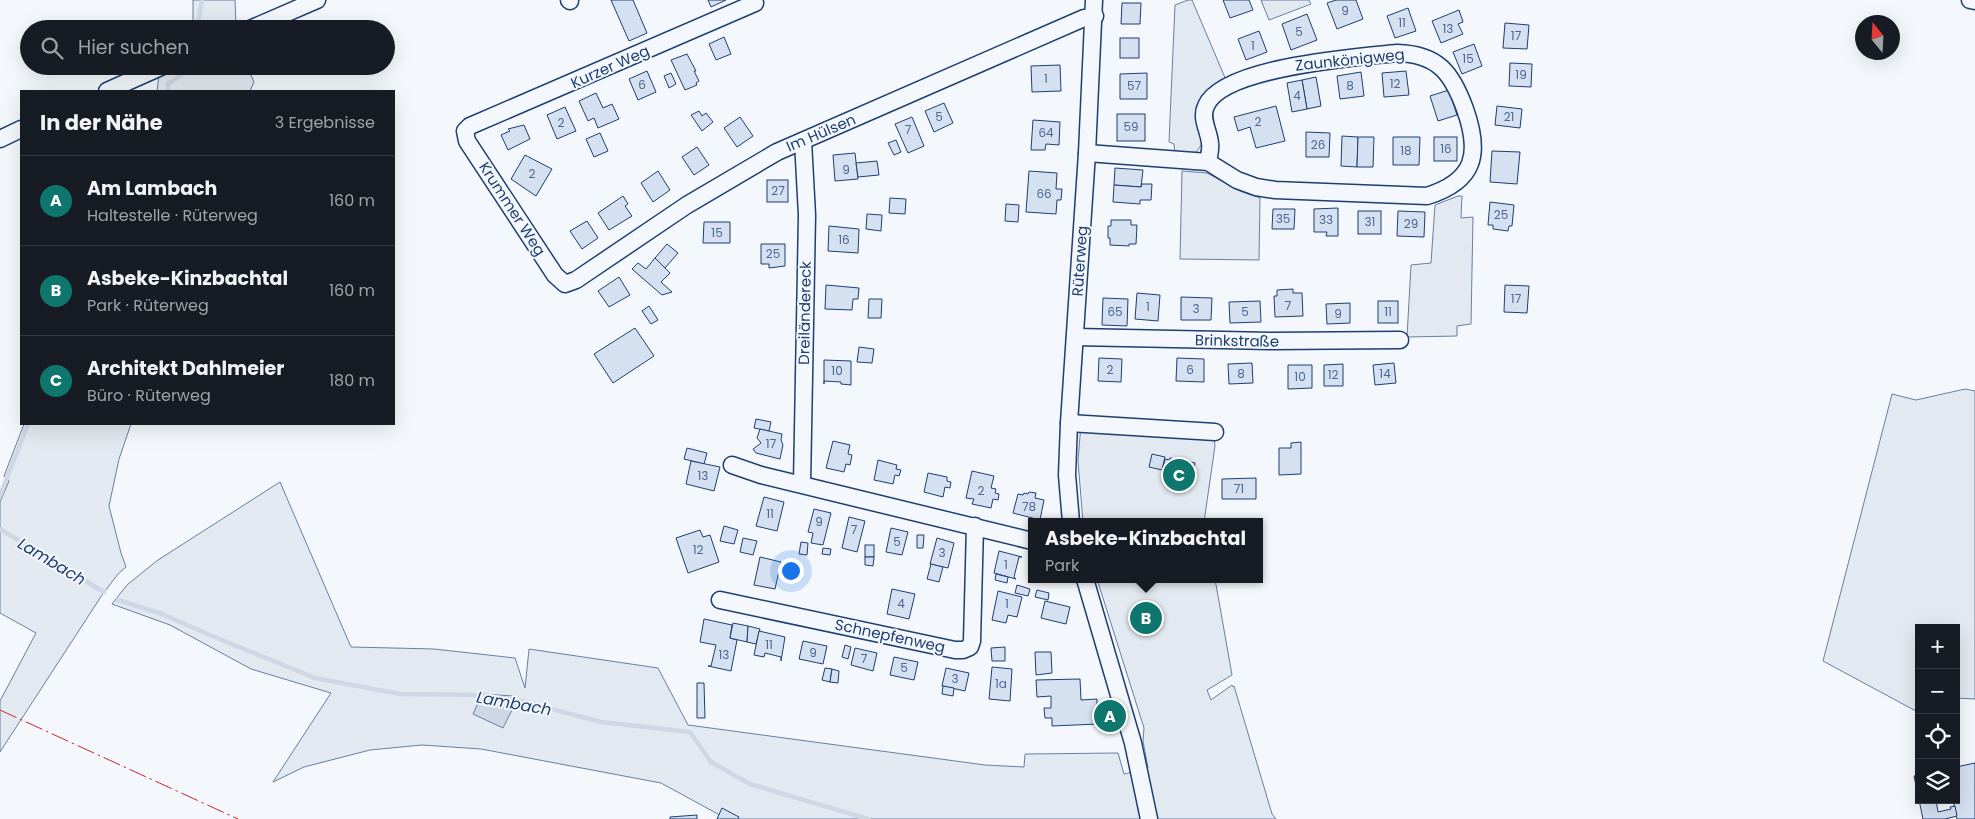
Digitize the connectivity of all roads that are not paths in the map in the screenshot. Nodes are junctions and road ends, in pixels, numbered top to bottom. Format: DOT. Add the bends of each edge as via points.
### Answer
graph roads {
  1 [pos="316,0"];
  2 [pos="1970,0"];
  3 [pos="1975,1"];
  4 [pos="755,3"];
  5 [pos="1094,8"];
  6 [pos="270,20"];
  7 [pos="143,75"];
  8 [pos="109,90"];
  9 [pos="20,129"];
  10 [pos="465,131"];
  11 [pos="0,138"];
  12 [pos="803,141"];
  13 [pos="1087,153"];
  14 [pos="1208,162"];
  15 [pos="565,284"];
  16 [pos="1075,337"];
  17 [pos="1400,340"];
  18 [pos="1069,423"];
  19 [pos="1215,432"];
  20 [pos="732,465"];
  21 [pos="802,484"];
  22 [pos="1071,518"];
  23 [pos="975,526"];
  24 [pos="1028,540"];
  25 [pos="1086,583"];
  26 [pos="720,600"];
  27 [pos="1150,819"];
  1 -- 6 [label="street"];
  2 -- 3 [label="street"];
  4 -- 10 [label="street, Kurzer Weg" via="470,126"];
  5 -- 12 [label="street, Im Hülsen" via="1084,18"];
  5 -- 13 [label="street, Rüterweg"];
  7 -- 8 [label="street"];
  9 -- 11 [label="street"];
  10 -- 15 [label="street, Krummer Weg" via="468,141 555,275"];
  12 -- 15 [label="street, Im Hülsen" via="755,164"];
  12 -- 21 [label="street, Dreiländereck" via="807,216"];
  13 -- 14 [label="street, Zaunkönigweg"];
  13 -- 16 [label="street, Rüterweg"];
  14 -- 14 [label="street, Zaunkönigweg" via="1237,180 1275,190 1427,196 1455,184 1466,172 1475,147 1473,133 1452,79 1443,68 1429,58 1397,52 1284,68 1225,86 1215,92 1204,109 1210,143"];
  16 -- 17 [label="street, Brinkstraße"];
  16 -- 18 [label="street, Rüterweg"];
  18 -- 19 [label="street"];
  18 -- 22 [label="street, Rüterweg" via="1067,475"];
  20 -- 21 [label="street"];
  21 -- 23 [label="street"];
  23 -- 24 [label="street"];
  23 -- 26 [label="street, Schnepfenweg" via="972,641 970,647 963,650"];
  25 -- 27 [label="street" via="1131,734"];
}
